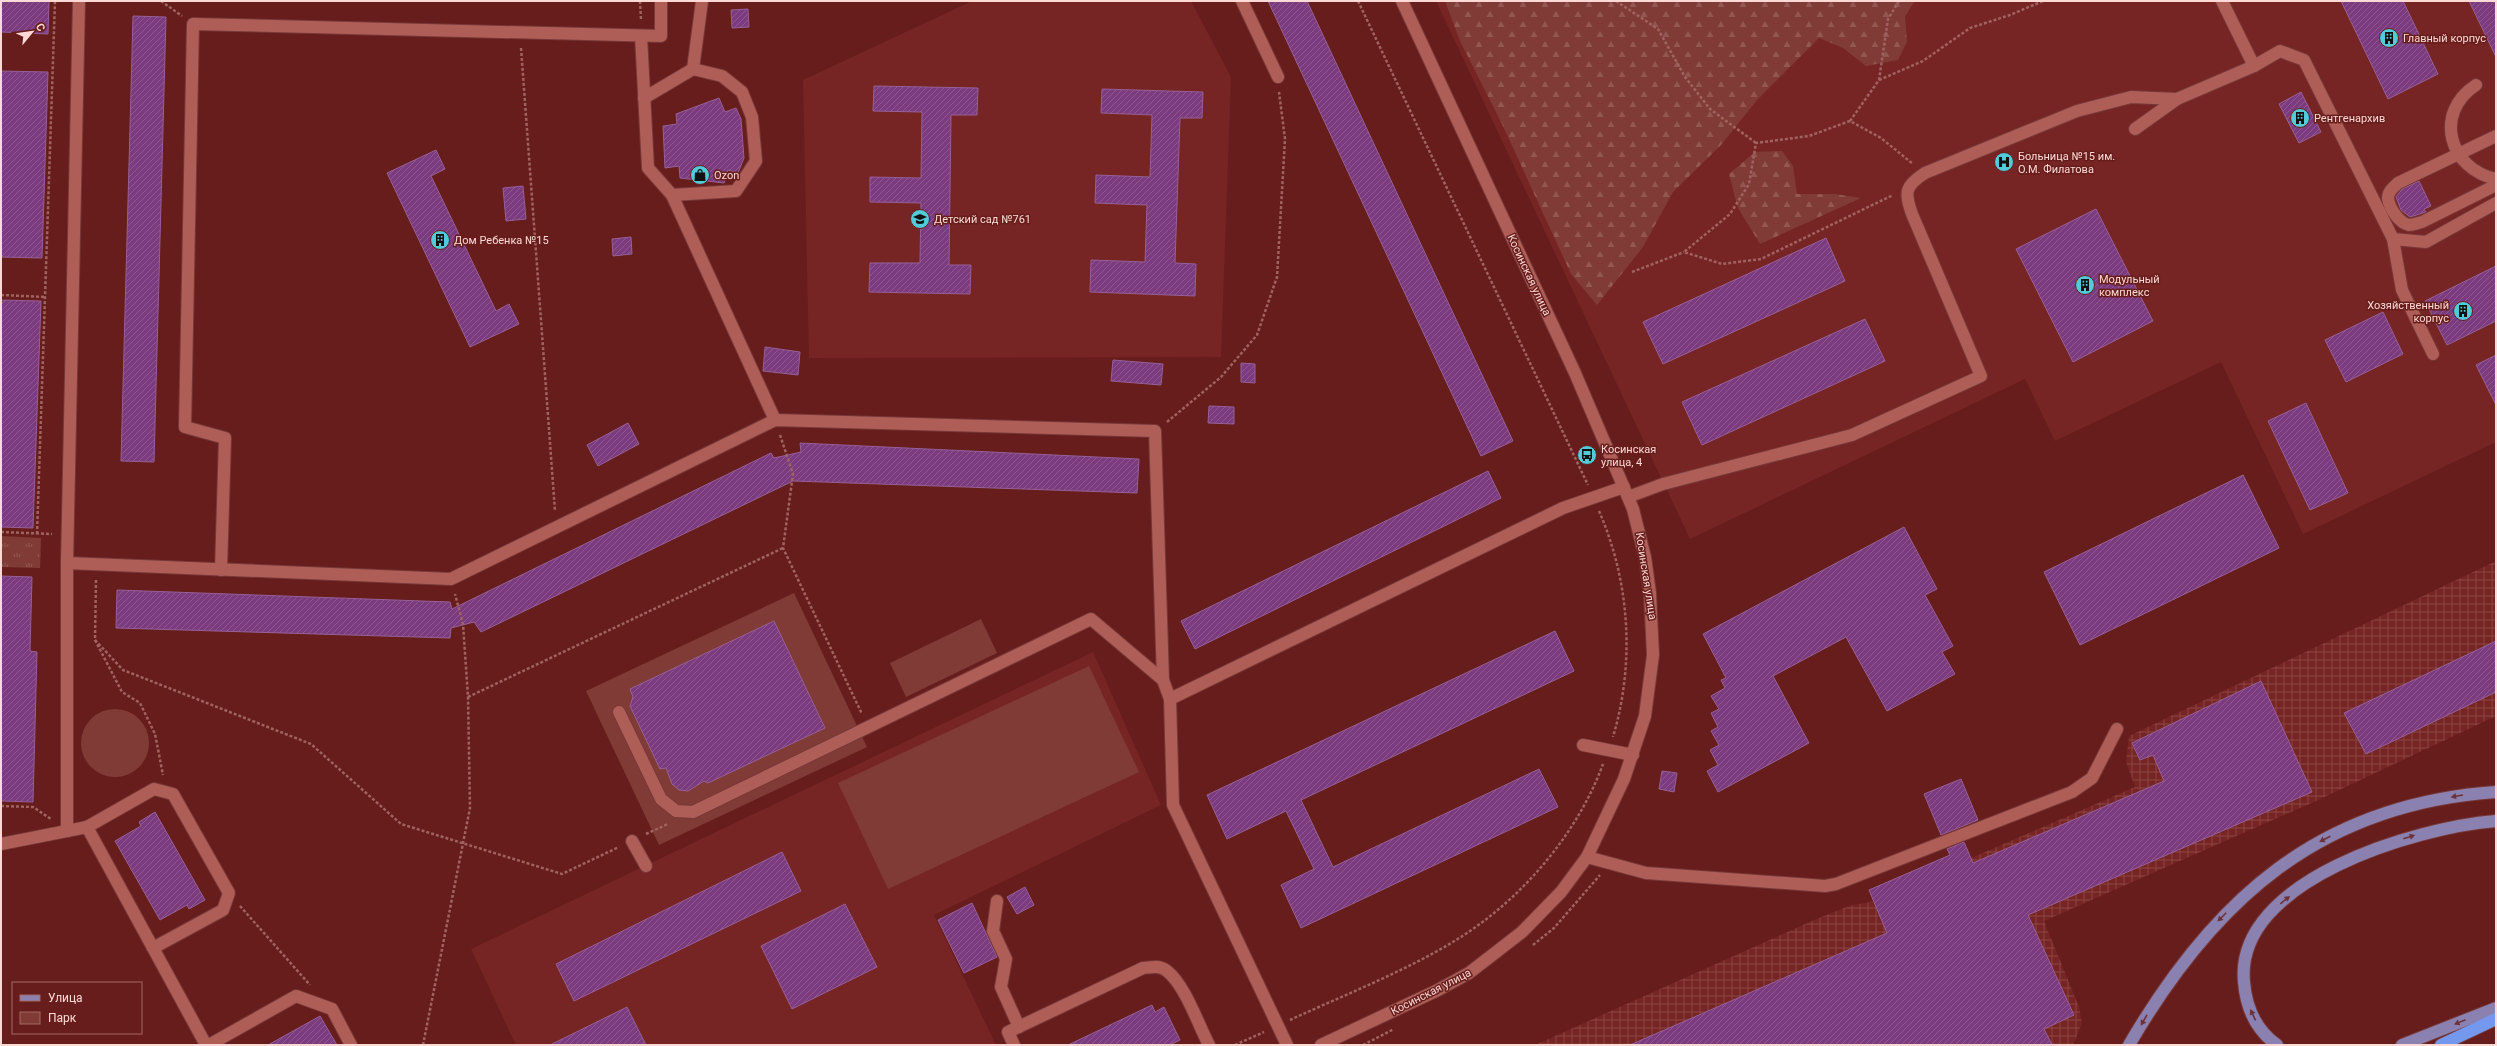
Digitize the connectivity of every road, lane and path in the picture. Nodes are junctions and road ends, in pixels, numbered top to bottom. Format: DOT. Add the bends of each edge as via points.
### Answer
graph roads {
  1 [pos="55,1"];
  2 [pos="79,1"];
  3 [pos="161,1"];
  4 [pos="661,1"];
  5 [pos="702,1"];
  6 [pos="1242,1"];
  7 [pos="1358,1"];
  8 [pos="1402,1"];
  9 [pos="1616,1"];
  10 [pos="1898,1"];
  11 [pos="2043,1"];
  12 [pos="2222,1"];
  13 [pos="193,24"];
  14 [pos="520,34"];
  15 [pos="641,36"];
  16 [pos="2254,66"];
  17 [pos="693,69"];
  18 [pos="1278,78"];
  19 [pos="1879,80"];
  20 [pos="2476,85"];
  21 [pos="644,98"];
  22 [pos="2177,98"];
  23 [pos="1850,121"];
  24 [pos="2135,129"];
  25 [pos="2496,136"];
  26 [pos="1756,143"];
  27 [pos="1925,173"];
  28 [pos="2496,179"];
  29 [pos="1910,182"];
  30 [pos="2496,185"];
  31 [pos="672,195"];
  32 [pos="2496,203"];
  33 [pos="2393,239"];
  34 [pos="1684,252"];
  35 [pos="1632,272"];
  36 [pos="1,295"];
  37 [pos="46,297"];
  38 [pos="2433,354"];
  39 [pos="775,420"];
  40 [pos="1155,431"];
  41 [pos="1626,492"];
  42 [pos="1594,498"];
  43 [pos="556,526"];
  44 [pos="1,532"];
  45 [pos="37,534"];
  46 [pos="67,535"];
  47 [pos="783,548"];
  48 [pos="67,563"];
  49 [pos="96,564"];
  50 [pos="221,570"];
  51 [pos="460,607"];
  52 [pos="95,640"];
  53 [pos="1163,680"];
  54 [pos="468,697"];
  55 [pos="1170,699"];
  56 [pos="620,712"];
  57 [pos="868,727"];
  58 [pos="2117,729"];
  59 [pos="1583,745"];
  60 [pos="1608,750"];
  61 [pos="1633,755"];
  62 [pos="164,791"];
  63 [pos="2496,792"];
  64 [pos="1,806"];
  65 [pos="2496,821"];
  66 [pos="87,827"];
  67 [pos="67,831"];
  68 [pos="632,841"];
  69 [pos="1,844"];
  70 [pos="463,844"];
  71 [pos="1587,857"];
  72 [pos="646,866"];
  73 [pos="562,874"];
  74 [pos="229,893"];
  75 [pos="997,901"];
  76 [pos="153,948"];
  77 [pos="311,986"];
  78 [pos="2496,1008"];
  79 [pos="2496,1019"];
  80 [pos="1278,1025"];
  81 [pos="1019,1027"];
  82 [pos="206,1045"];
  83 [pos="209,1045"];
  84 [pos="350,1045"];
  85 [pos="423,1045"];
  86 [pos="1014,1045"];
  87 [pos="1209,1045"];
  88 [pos="1235,1045"];
  89 [pos="1287,1045"];
  90 [pos="1321,1045"];
  91 [pos="2129,1045"];
  92 [pos="2276,1045"];
  93 [pos="2402,1045"];
  94 [pos="2441,1045"];
  1 -- 37 [label="path"];
  2 -- 46 [label="street"];
  3 -- 13 [label="path"];
  4 -- 15 [label="street" via="661,36"];
  5 -- 17 [label="street"];
  6 -- 18 [label="street"];
  7 -- 42 [label="path"];
  8 -- 41 [label="street, Косинская улица" via="1575,373"];
  9 -- 26 [label="path" via="1658,29 1686,77 1710,109"];
  10 -- 19 [label="path" via="1888,19"];
  11 -- 19 [label="path" via="1970,28 1923,61"];
  12 -- 16 [label="street"];
  13 -- 14 [label="street"];
  13 -- 50 [label="street" via="184,427 224,438"];
  14 -- 15 [label="street"];
  14 -- 43 [label="path"];
  15 -- 21 [label="street"];
  16 -- 22 [label="street"];
  16 -- 33 [label="street" via="2280,51 2304,60"];
  17 -- 21 [label="street"];
  17 -- 31 [label="street" via="722,76 742,92 752,117 756,160 736,191"];
  18 -- 40 [label="path" via="1285,139 1277,277 1260,328 1257,335 1221,377"];
  19 -- 23 [label="path"];
  20 -- 28 [label="street" via="2463,94 2454,107 2450,126 2452,140 2460,156 2469,165"];
  21 -- 31 [label="street" via="648,168"];
  22 -- 24 [label="street"];
  22 -- 27 [label="street" via="2131,97 2077,111"];
  23 -- 26 [label="path" via="1809,136"];
  23 -- 27 [label="path" via="1881,138"];
  25 -- 30 [label="street" via="2398,183 2391,189 2388,198 2392,210 2401,221 2410,225 2422,222"];
  26 -- 34 [label="path" via="1748,184 1730,214"];
  27 -- 29 [label="street"];
  29 -- 34 [label="path" via="1887,200 1761,259 1722,264"];
  29 -- 41 [label="street" via="1906,196 1912,214 1981,376 1852,435"];
  31 -- 39 [label="street"];
  32 -- 33 [label="street" via="2426,242"];
  33 -- 38 [label="street" via="2402,290"];
  34 -- 35 [label="path"];
  36 -- 37 [label="path"];
  37 -- 45 [label="path"];
  39 -- 40 [label="street"];
  39 -- 43 [label="street"];
  39 -- 47 [label="path" via="793,474"];
  40 -- 53 [label="street"];
  41 -- 42 [label="street"];
  41 -- 61 [label="street, Косинская улица" via="1645,557 1653,623 1650,685 1645,716"];
  42 -- 55 [label="street" via="1563,508"];
  42 -- 60 [label="path" via="1608,532 1619,570 1626,631 1624,687 1620,714"];
  43 -- 50 [label="street" via="451,579"];
  44 -- 45 [label="path"];
  45 -- 46 [label="path"];
  46 -- 48 [label="street"];
  47 -- 54 [label="path"];
  47 -- 57 [label="path"];
  48 -- 49 [label="street"];
  48 -- 67 [label="street"];
  49 -- 50 [label="street"];
  49 -- 52 [label="path"];
  51 -- 54 [label="path"];
  52 -- 62 [label="path" via="122,692 140,703 155,734"];
  52 -- 70 [label="path" via="123,670 311,744 401,824"];
  53 -- 55 [label="street"];
  53 -- 57 [label="street" via="1091,620"];
  54 -- 70 [label="path" via="470,808"];
  55 -- 80 [label="street" via="1173,804"];
  56 -- 57 [label="street" via="661,799 676,811 693,812"];
  58 -- 71 [label="street" via="2098,770 2084,786 1836,884 1825,886 1646,873"];
  59 -- 60 [label="street"];
  60 -- 61 [label="street"];
  60 -- 80 [label="path" via="1590,796 1577,818 1540,866 1485,919 1428,956"];
  61 -- 71 [label="street, Косинская улица" via="1614,805"];
  62 -- 66 [label="street" via="154,789"];
  62 -- 74 [label="street" via="173,794"];
  63 -- 91 [label="main road, one-way" via="2434,800 2361,822 2296,856 2241,898 2206,934 2155,1000"];
  64 -- 67 [label="path" via="33,807"];
  92 -- 65 [label="main road, one-way" via="2259,1027 2248,1006 2243,975 2246,956 2258,928 2280,904 2311,880 2372,849 2441,829"];
  66 -- 67 [label="street"];
  66 -- 76 [label="street"];
  67 -- 69 [label="street"];
  68 -- 72 [label="street"];
  70 -- 73 [label="path"];
  70 -- 85 [label="path"];
  71 -- 90 [label="street, Косинская улица" via="1544,911 1482,964 1438,990"];
  74 -- 76 [label="street" via="223,910"];
  74 -- 77 [label="path"];
  75 -- 81 [label="street" via="993,931 1006,959 1001,987"];
  76 -- 82 [label="street"];
  78 -- 93 [label="main road, one-way"];
  79 -- 94 [label="highway"];
  80 -- 88 [label="path"];
  80 -- 89 [label="street"];
  81 -- 86 [label="street" via="1008,1032"];
  81 -- 87 [label="street" via="1143,968 1156,966 1167,971 1179,986"];
  83 -- 84 [label="street" via="296,996 332,1009"];
}
